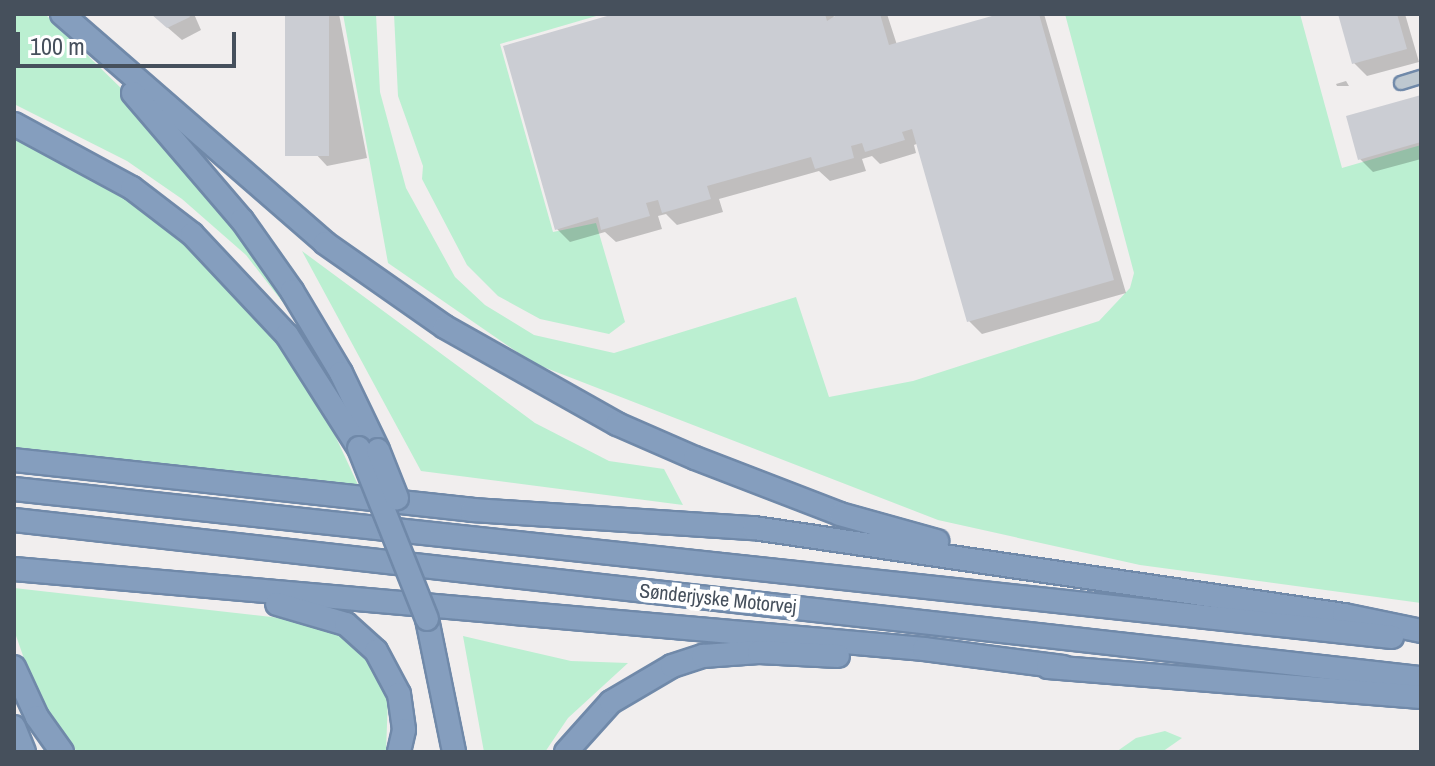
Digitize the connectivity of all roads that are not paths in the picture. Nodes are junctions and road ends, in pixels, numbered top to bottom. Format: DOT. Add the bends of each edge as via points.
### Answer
graph roads {
  1 [pos="62,14"];
  2 [pos="76,14"];
  3 [pos="1421,77"];
  4 [pos="1401,83"];
  5 [pos="158,99"];
  6 [pos="14,124"];
  7 [pos="368,449"];
  8 [pos="14,460"];
  9 [pos="14,489"];
  10 [pos="14,520"];
  11 [pos="14,569"];
  12 [pos="1058,571"];
  13 [pos="154,582"];
  14 [pos="1421,631"];
  15 [pos="1421,641"];
  16 [pos="14,667"];
  17 [pos="1063,667"];
  18 [pos="1421,678"];
  19 [pos="1421,697"];
  20 [pos="14,727"];
  21 [pos="24,752"];
  22 [pos="62,752"];
  23 [pos="399,752"];
  24 [pos="454,752"];
  25 [pos="566,752"];
  1 -- 5 [label="highway"];
  1 -- 7 [label="highway" via="242,220 341,373"];
  2 -- 5 [label="highway"];
  3 -- 4 [label="street"];
  5 -- 12 [label="highway" via="366,273 445,327 617,424 840,514"];
  6 -- 7 [label="highway" via="132,188 192,234 287,335"];
  7 -- 24 [label="highway, bridge" via="412,542"];
  8 -- 12 [label="highway" via="472,510 754,528"];
  9 -- 15 [label="highway, Sønderjyske Motorvej"];
  10 -- 18 [label="highway, Sønderjyske Motorvej"];
  11 -- 13 [label="highway"];
  12 -- 14 [label="highway"];
  13 -- 17 [label="highway" via="924,649"];
  13 -- 23 [label="highway" via="295,608 346,624 376,651 393,679 402,711"];
  16 -- 22 [label="highway" via="37,717"];
  17 -- 19 [label="highway"];
  17 -- 25 [label="highway" via="759,652 703,656 672,666 621,695 585,726"];
  20 -- 21 [label="highway"];
}
